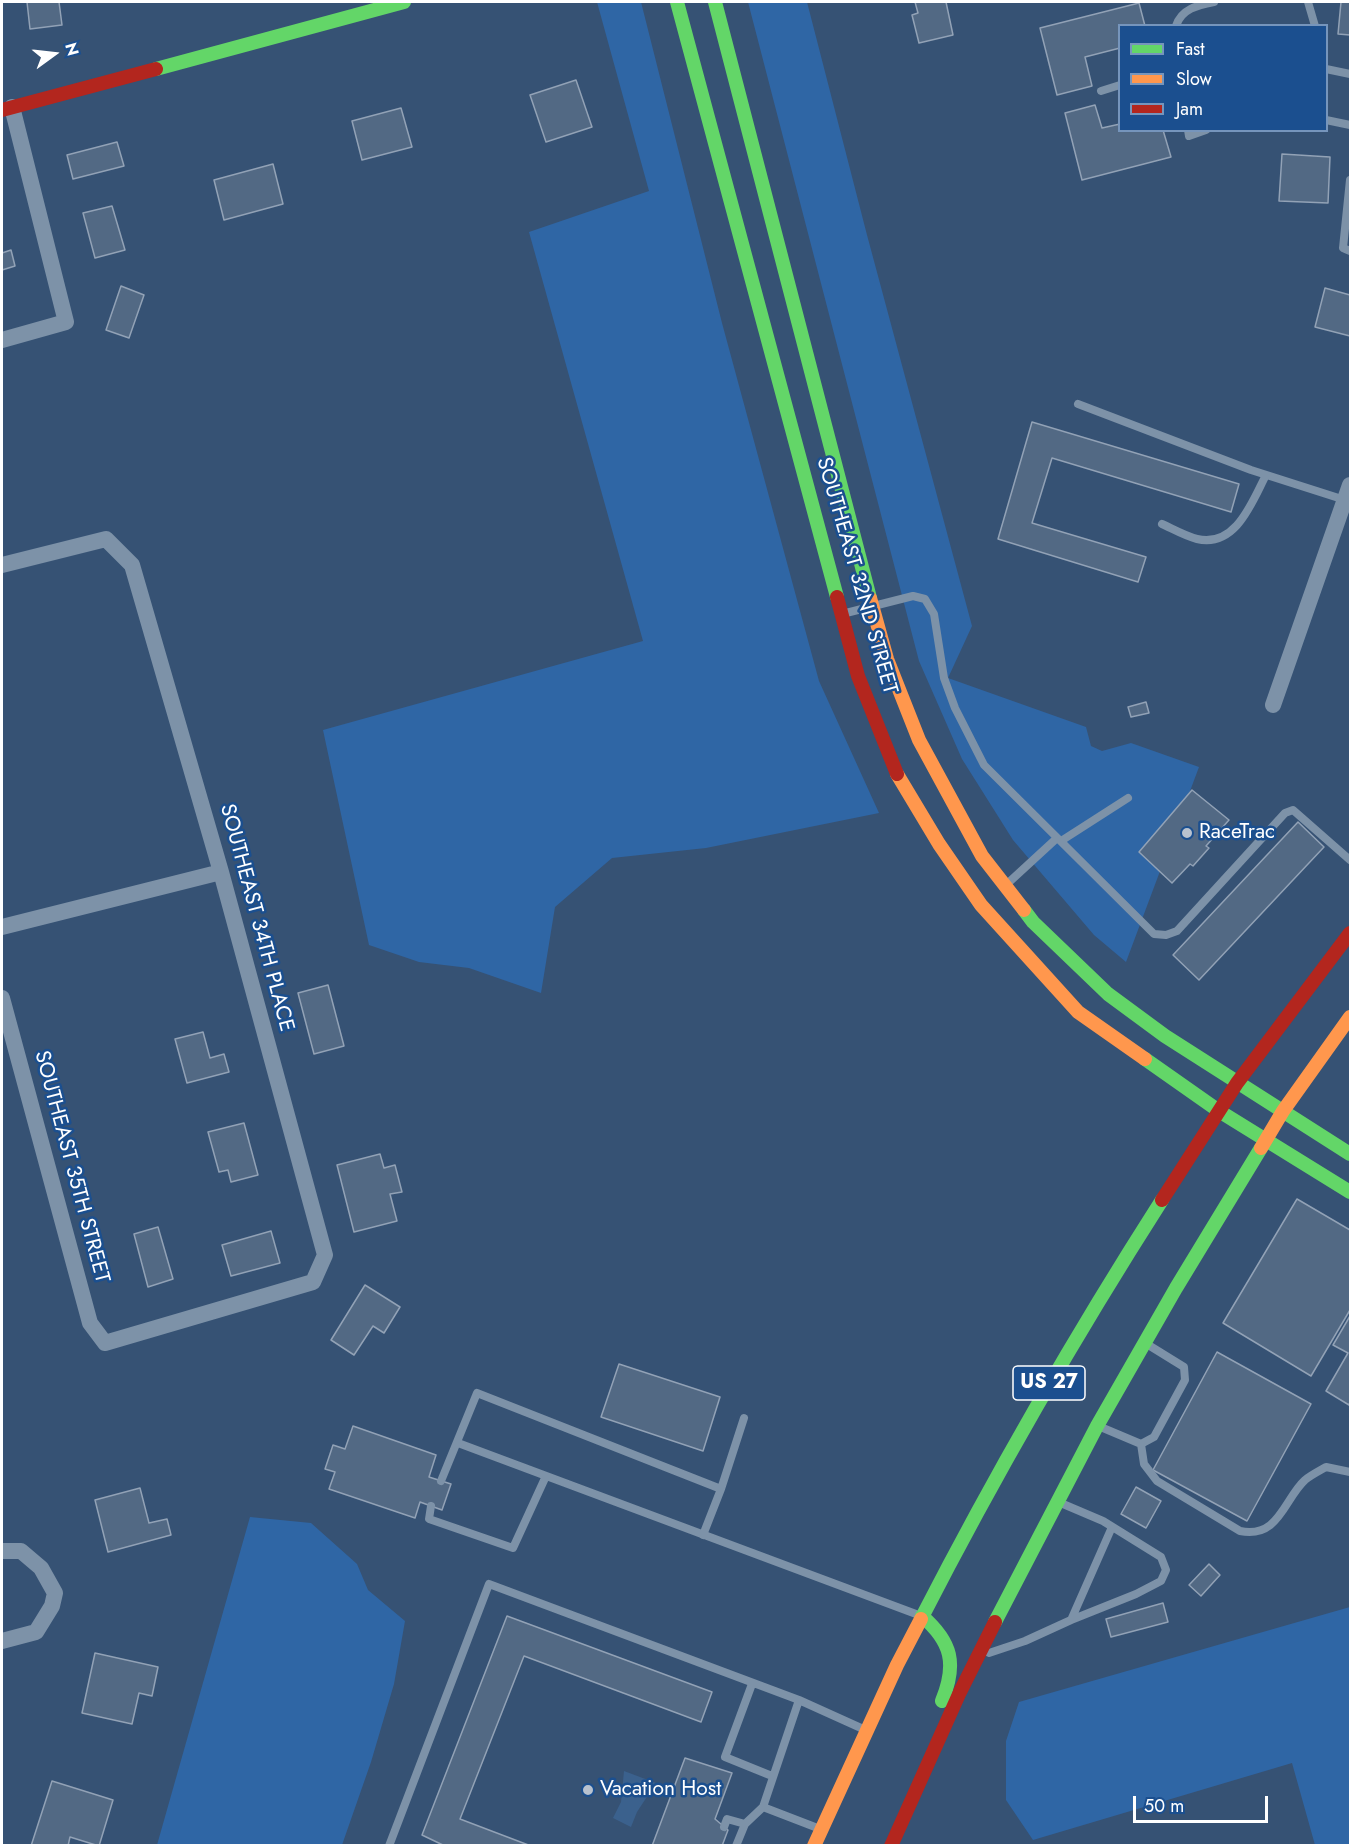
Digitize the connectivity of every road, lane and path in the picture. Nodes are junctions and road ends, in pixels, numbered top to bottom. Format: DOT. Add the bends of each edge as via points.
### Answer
graph roads {
  1 [pos="404,2"];
  2 [pos="677,2"];
  3 [pos="715,2"];
  4 [pos="1214,2"];
  5 [pos="1308,2"];
  6 [pos="1176,24"];
  7 [pos="1314,24"];
  8 [pos="1328,69"];
  9 [pos="1350,74"];
  10 [pos="1118,85"];
  11 [pos="1101,91"];
  12 [pos="7,109"];
  13 [pos="1328,120"];
  14 [pos="1350,125"];
  15 [pos="1188,132"];
  16 [pos="1200,132"];
  17 [pos="1350,180"];
  18 [pos="1350,251"];
  19 [pos="2,339"];
  20 [pos="1078,405"];
  21 [pos="1266,475"];
  22 [pos="1348,493"];
  23 [pos="1162,524"];
  24 [pos="2,565"];
  25 [pos="873,606"];
  26 [pos="842,615"];
  27 [pos="1273,705"];
  28 [pos="1128,798"];
  29 [pos="1059,839"];
  30 [pos="1350,860"];
  31 [pos="221,872"];
  32 [pos="1005,886"];
  33 [pos="2,927"];
  34 [pos="1350,933"];
  35 [pos="2,998"];
  36 [pos="1350,1017"];
  37 [pos="1237,1083"];
  38 [pos="1219,1111"];
  39 [pos="1283,1111"];
  40 [pos="1266,1139"];
  41 [pos="1350,1154"];
  42 [pos="1350,1192"];
  43 [pos="105,1343"];
  44 [pos="1144,1343"];
  45 [pos="744,1418"];
  46 [pos="1097,1426"];
  47 [pos="458,1443"];
  48 [pos="1141,1444"];
  49 [pos="1350,1472"];
  50 [pos="546,1476"];
  51 [pos="441,1481"];
  52 [pos="721,1489"];
  53 [pos="1057,1501"];
  54 [pos="431,1506"];
  55 [pos="1112,1527"];
  56 [pos="703,1535"];
  57 [pos="2,1551"];
  58 [pos="922,1616"];
  59 [pos="1071,1620"];
  60 [pos="2,1641"];
  61 [pos="977,1657"];
  62 [pos="752,1684"];
  63 [pos="799,1700"];
  64 [pos="867,1731"];
  65 [pos="772,1776"];
  66 [pos="763,1807"];
  67 [pos="908,1807"];
  68 [pos="745,1824"];
  69 [pos="724,1827"];
  70 [pos="821,1829"];
  71 [pos="389,1845"];
  72 [pos="736,1845"];
  73 [pos="814,1845"];
  74 [pos="891,1845"];
  1 -- 12 [label="main road"];
  2 -- 26 [label="main road, SOUTHEAST 32ND STREET"];
  3 -- 25 [label="main road, SOUTHEAST 32ND STREET"];
  4 -- 6 [label="lane" via="1194,6 1178,18"];
  5 -- 7 [label="lane"];
  8 -- 9 [label="lane"];
  10 -- 11 [label="lane"];
  12 -- 19 [label="street" via="66,322"];
  13 -- 14 [label="lane"];
  15 -- 16 [label="lane" via="1189,136"];
  17 -- 18 [label="lane" via="1343,248"];
  20 -- 21 [label="lane"];
  21 -- 22 [label="lane"];
  21 -- 23 [label="lane" via="1239,524 1220,538 1197,539"];
  22 -- 27 [label="street"];
  24 -- 31 [label="street, SOUTHEAST 34TH PLACE" via="106,539 132,565"];
  25 -- 26 [label="lane"];
  25 -- 29 [label="lane" via="913,596 924,599 934,614 944,678 984,765"];
  25 -- 32 [label="main road, SOUTHEAST 32ND STREET" via="887,658 919,740 982,856"];
  26 -- 38 [label="main road, SOUTHEAST 32ND STREET" via="858,676 895,770 981,905 1078,1012"];
  28 -- 29 [label="lane"];
  29 -- 30 [label="lane" via="1154,934 1166,935 1177,931 1285,813 1293,810"];
  29 -- 32 [label="lane"];
  31 -- 33 [label="street"];
  31 -- 43 [label="street, SOUTHEAST 34TH PLACE" via="325,1255 313,1282"];
  32 -- 37 [label="main road, SOUTHEAST 32ND STREET" via="1033,922 1108,994"];
  34 -- 37 [label="main road, US 27"];
  35 -- 43 [label="street, SOUTHEAST 35TH STREET" via="90,1323"];
  36 -- 39 [label="main road, US 27"];
  37 -- 38 [label="main road, US 27"];
  37 -- 39 [label="main road, SOUTHEAST 32ND STREET"];
  38 -- 40 [label="main road, SOUTHEAST 32ND STREET"];
  38 -- 58 [label="main road, US 27" via="1033,1410"];
  39 -- 40 [label="main road, US 27"];
  39 -- 41 [label="main road, SOUTHEAST 32ND STREET"];
  40 -- 42 [label="main road, SOUTHEAST 32ND STREET"];
  40 -- 44 [label="main road, US 27"];
  44 -- 46 [label="main road, US 27"];
  44 -- 48 [label="lane" via="1184,1366 1185,1380 1154,1437"];
  45 -- 52 [label="lane"];
  46 -- 48 [label="lane"];
  46 -- 53 [label="main road, US 27"];
  47 -- 50 [label="lane"];
  47 -- 51 [label="lane"];
  47 -- 52 [label="lane" via="477,1394"];
  48 -- 49 [label="lane" via="1144,1464 1157,1481 1240,1531 1252,1533 1267,1528 1305,1480 1326,1467"];
  50 -- 54 [label="lane" via="513,1548 429,1519"];
  50 -- 56 [label="lane"];
  52 -- 56 [label="lane"];
  53 -- 55 [label="lane"];
  53 -- 61 [label="main road, US 27"];
  55 -- 59 [label="lane"];
  55 -- 59 [label="lane" via="1161,1557 1166,1570 1161,1581"];
  56 -- 58 [label="lane"];
  57 -- 60 [label="street" via="21,1551 41,1568 55,1593 36,1632"];
  58 -- 64 [label="main road, US 27"];
  58 -- 67 [label="main road" via="948,1644 952,1664 945,1695 918,1753"];
  59 -- 61 [label="lane"];
  61 -- 67 [label="main road, US 27"];
  62 -- 63 [label="lane"];
  62 -- 65 [label="lane" via="724,1757"];
  62 -- 71 [label="lane" via="489,1584"];
  63 -- 64 [label="lane"];
  63 -- 65 [label="lane"];
  64 -- 70 [label="main road, US 27"];
  65 -- 66 [label="lane"];
  66 -- 68 [label="lane"];
  66 -- 70 [label="lane"];
  67 -- 74 [label="main road, US 27"];
  68 -- 69 [label="lane" via="727,1819"];
  68 -- 72 [label="lane"];
  70 -- 73 [label="main road, US 27"];
}
